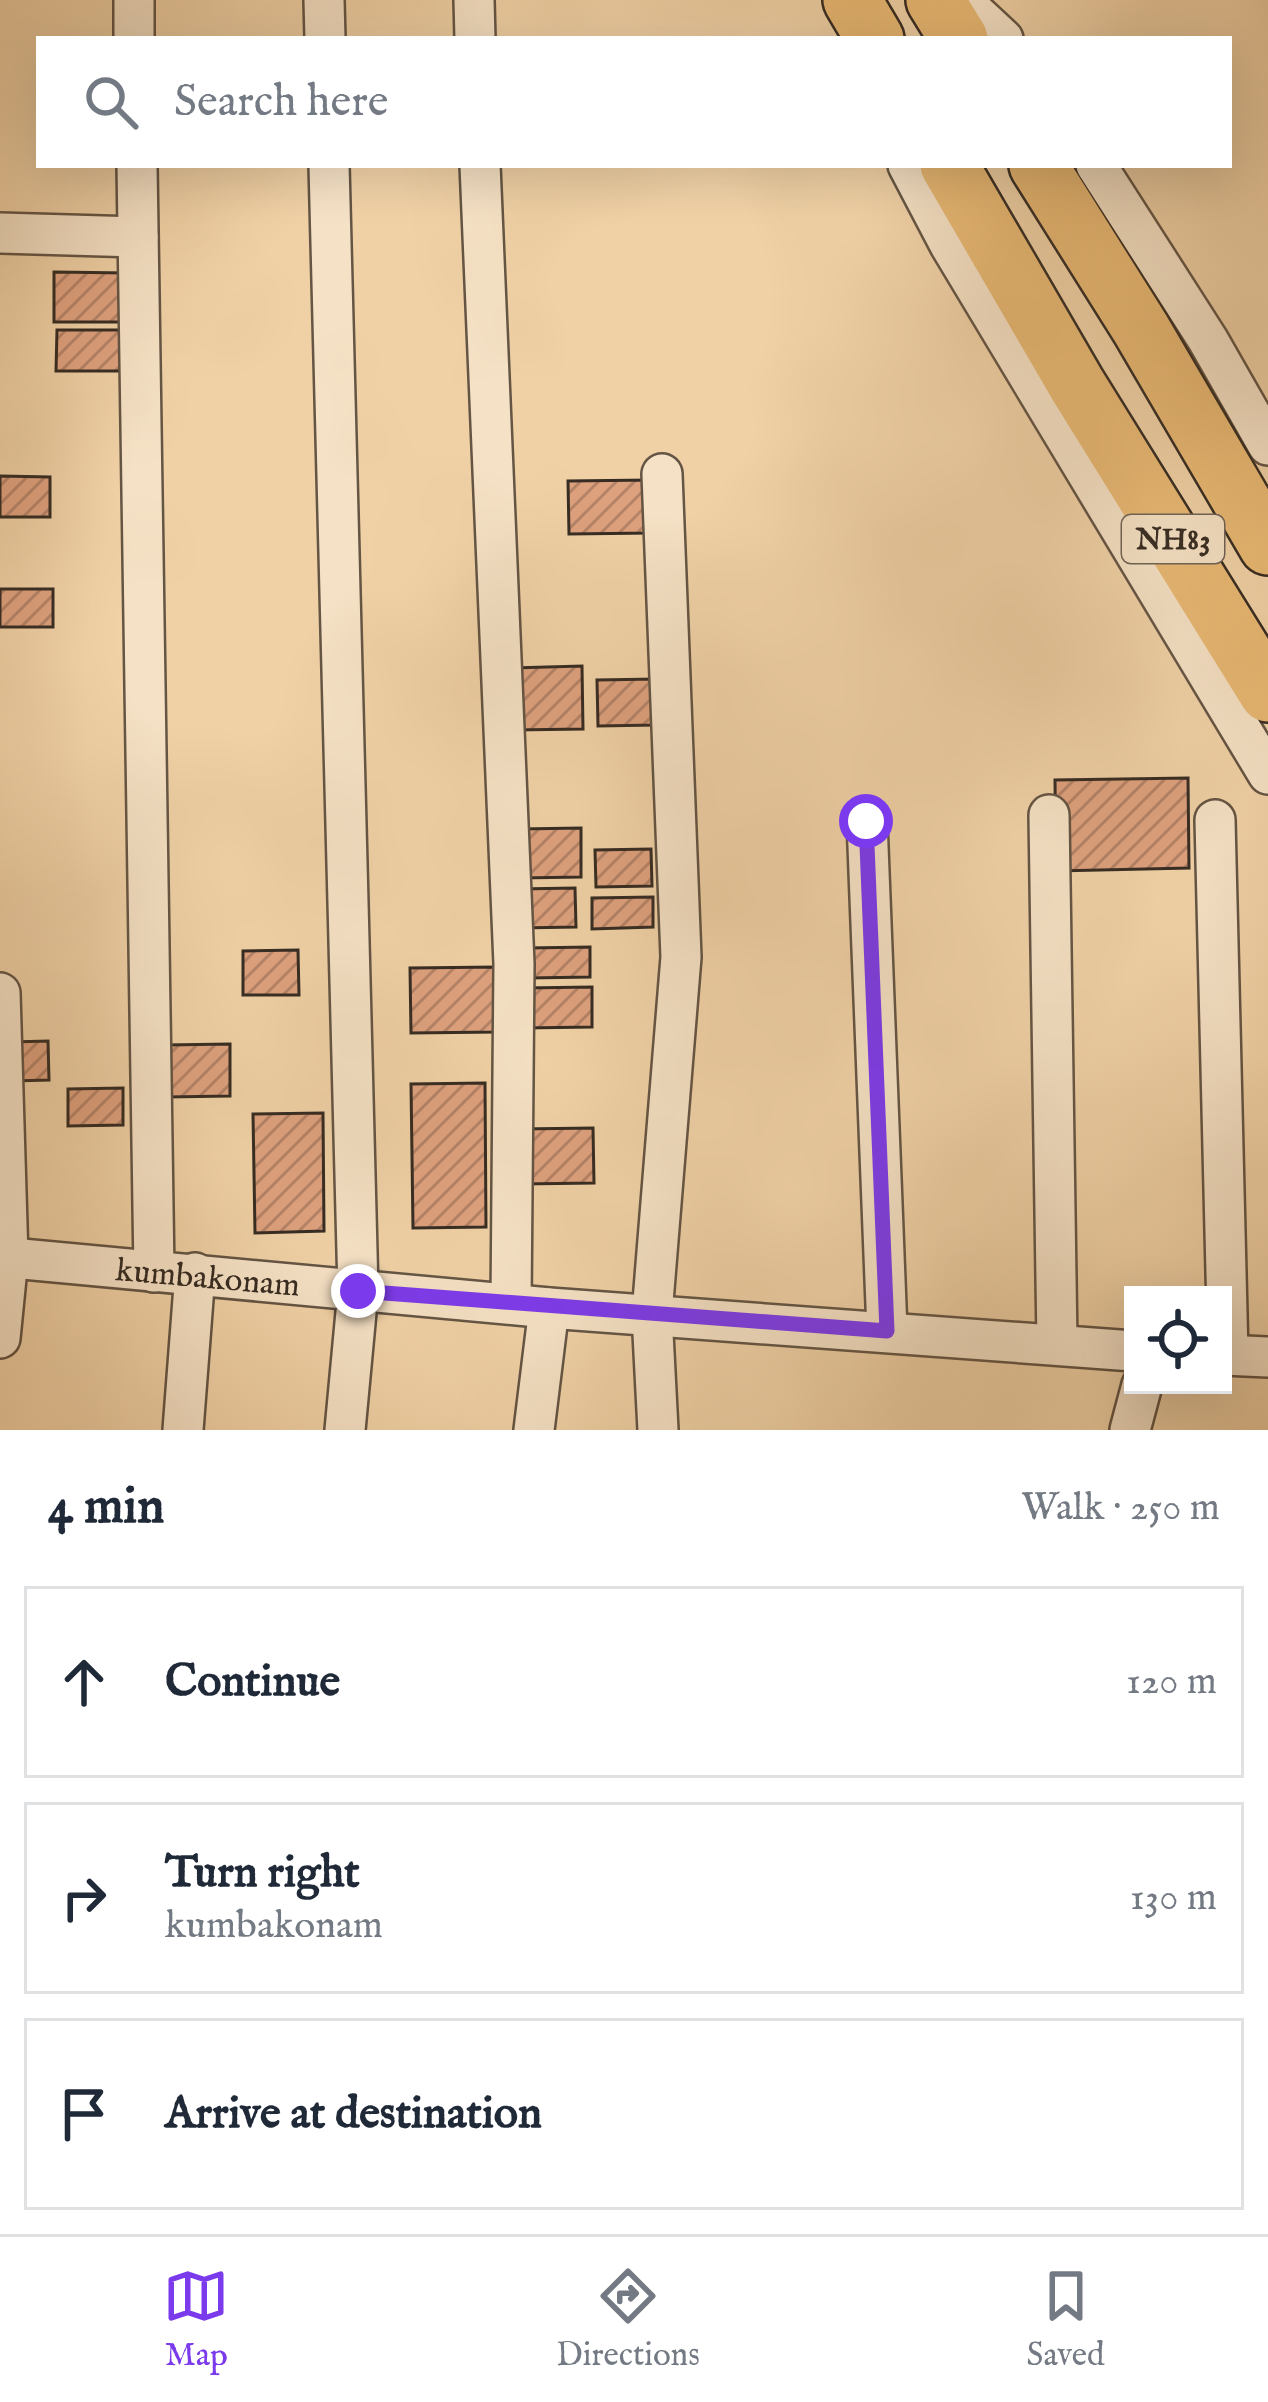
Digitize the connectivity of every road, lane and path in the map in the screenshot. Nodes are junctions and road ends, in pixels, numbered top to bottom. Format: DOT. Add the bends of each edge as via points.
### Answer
graph roads {
  1 [pos="134,0"];
  2 [pos="324,0"];
  3 [pos="473,0"];
  4 [pos="835,0"];
  5 [pos="852,0"];
  6 [pos="934,0"];
  7 [pos="961,0"];
  8 [pos="134,36"];
  9 [pos="326,36"];
  10 [pos="475,36"];
  11 [pos="846,36"];
  12 [pos="873,36"];
  13 [pos="957,36"];
  14 [pos="1001,36"];
  15 [pos="136,168"];
  16 [pos="329,168"];
  17 [pos="480,168"];
  18 [pos="910,168"];
  19 [pos="951,168"];
  20 [pos="1040,168"];
  21 [pos="1098,168"];
  22 [pos="0,233"];
  23 [pos="138,237"];
  24 [pos="1268,445"];
  25 [pos="662,474"];
  26 [pos="1268,546"];
  27 [pos="1268,693"];
  28 [pos="1268,774"];
  29 [pos="1049,815"];
  30 [pos="1215,820"];
  31 [pos="866,821"];
  32 [pos="0,993"];
  33 [pos="4,1258"];
  34 [pos="154,1271"];
  35 [pos="195,1273"];
  36 [pos="1225,1286"];
  37 [pos="358,1291"];
  38 [pos="530,1305"];
  39 [pos="652,1314"];
  40 [pos="887,1331"];
  41 [pos="0,1339"];
  42 [pos="1057,1344"];
  43 [pos="1124,1350"];
  44 [pos="1232,1355"];
  45 [pos="1268,1357"];
  46 [pos="1140,1394"];
  47 [pos="183,1430"];
  48 [pos="345,1430"];
  49 [pos="534,1430"];
  50 [pos="658,1430"];
  51 [pos="1130,1430"];
  1 -- 8 [label="street"];
  2 -- 9 [label="street"];
  3 -- 10 [label="street"];
  4 -- 11 [label="street"];
  5 -- 12 [label="highway"];
  6 -- 13 [label="highway"];
  7 -- 14 [label="street"];
  15 -- 23 [label="street"];
  16 -- 37 [label="street"];
  17 -- 38 [label="street"];
  18 -- 28 [label="street"];
  19 -- 27 [label="highway, NH83"];
  20 -- 26 [label="highway, NH83"];
  21 -- 24 [label="street"];
  22 -- 23 [label="street"];
  23 -- 34 [label="street"];
  25 -- 39 [label="street" via="681,957"];
  29 -- 42 [label="street"];
  30 -- 36 [label="street"];
  31 -- 40 [label="street"];
  32 -- 33 [label="street"];
  33 -- 34 [label="street, kumbakonam"];
  33 -- 41 [label="street"];
  34 -- 35 [label="street, kumbakonam"];
  35 -- 37 [label="street, kumbakonam"];
  35 -- 47 [label="street"];
  37 -- 38 [label="street, kumbakonam"];
  37 -- 48 [label="street"];
  38 -- 39 [label="street, kumbakonam"];
  38 -- 49 [label="street"];
  39 -- 40 [label="street, kumbakonam"];
  39 -- 50 [label="street"];
  40 -- 42 [label="street, kumbakonam"];
  42 -- 43 [label="street, kumbakonam"];
  44 -- 45 [label="street"];
  46 -- 51 [label="street"];
}
